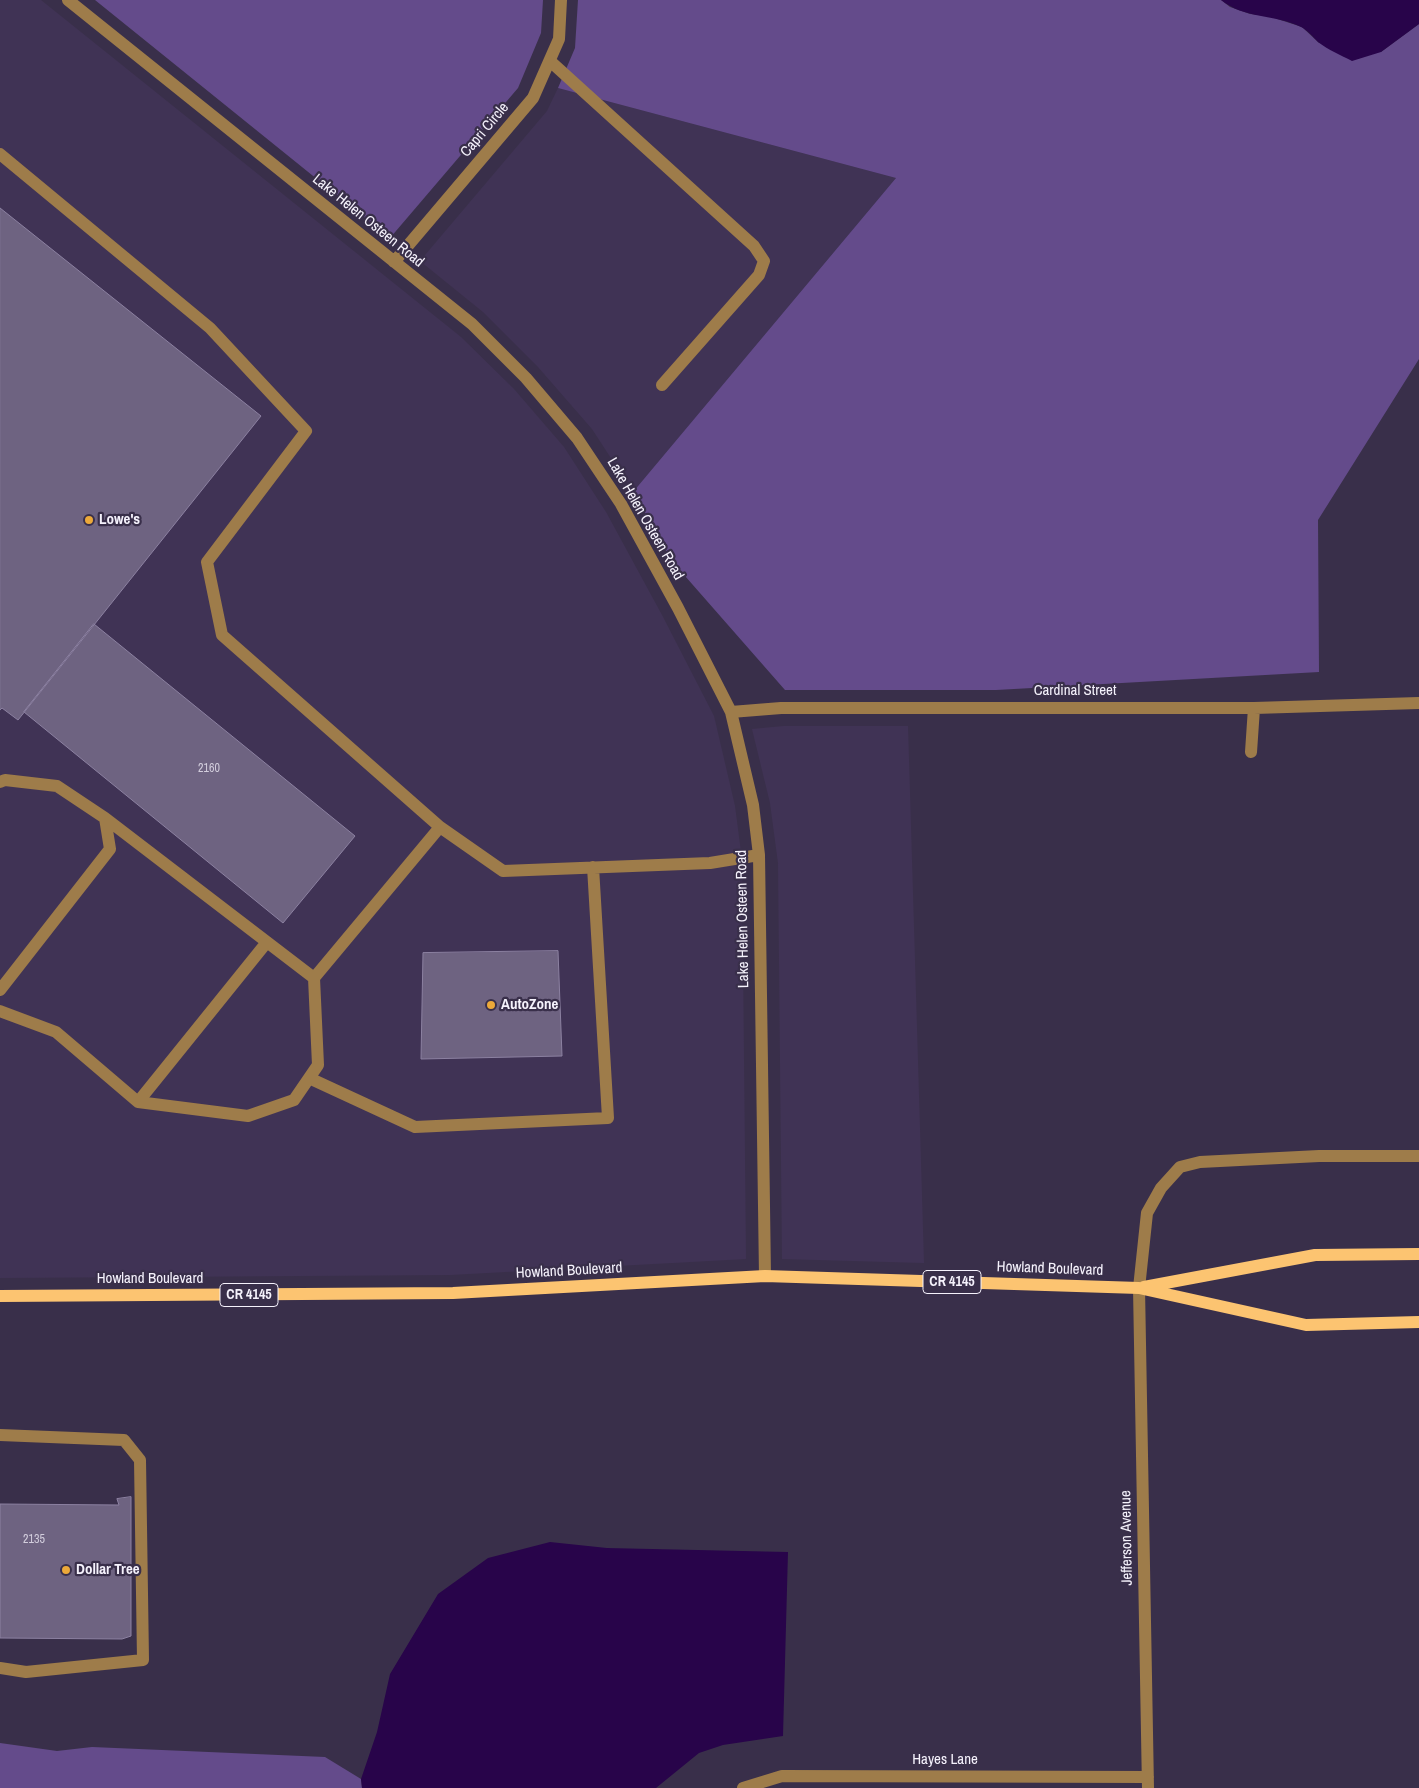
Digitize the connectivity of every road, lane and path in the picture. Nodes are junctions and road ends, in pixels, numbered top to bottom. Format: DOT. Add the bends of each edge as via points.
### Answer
graph roads {
  1 [pos="68,0"];
  2 [pos="561,0"];
  3 [pos="550,61"];
  4 [pos="0,154"];
  5 [pos="394,262"];
  6 [pos="662,385"];
  7 [pos="1419,703"];
  8 [pos="1254,708"];
  9 [pos="731,712"];
  10 [pos="1251,752"];
  11 [pos="0,782"];
  12 [pos="105,818"];
  13 [pos="440,827"];
  14 [pos="759,855"];
  15 [pos="593,868"];
  16 [pos="267,942"];
  17 [pos="314,978"];
  18 [pos="0,990"];
  19 [pos="0,1011"];
  20 [pos="309,1078"];
  21 [pos="138,1102"];
  22 [pos="1419,1156"];
  23 [pos="1419,1254"];
  24 [pos="765,1276"];
  25 [pos="1139,1288"];
  26 [pos="0,1296"];
  27 [pos="1419,1322"];
  28 [pos="0,1435"];
  29 [pos="0,1668"];
  30 [pos="1148,1782"];
  31 [pos="743,1788"];
  1 -- 5 [label="street, Lake Helen Osteen Road"];
  2 -- 3 [label="street, Capri Circle" via="559,39"];
  3 -- 5 [label="street, Capri Circle" via="534,98"];
  3 -- 6 [label="street" via="754,246 764,261 759,275"];
  4 -- 13 [label="street" via="210,328 306,431 207,562 222,635"];
  5 -- 9 [label="street, Lake Helen Osteen Road" via="472,324 526,378 577,438 621,504"];
  7 -- 8 [label="street, Cardinal Street"];
  8 -- 9 [label="street, Cardinal Street" via="780,708"];
  8 -- 10 [label="street"];
  9 -- 14 [label="street, Lake Helen Osteen Road" via="753,805"];
  11 -- 12 [label="street" via="57,786"];
  12 -- 16 [label="street"];
  12 -- 18 [label="street" via="110,848"];
  13 -- 15 [label="street" via="504,871"];
  13 -- 17 [label="street"];
  14 -- 15 [label="street" via="710,863"];
  14 -- 24 [label="street, Lake Helen Osteen Road"];
  15 -- 20 [label="street" via="608,1118 415,1127"];
  16 -- 17 [label="street"];
  16 -- 21 [label="street"];
  17 -- 20 [label="street" via="318,1065"];
  19 -- 21 [label="street" via="56,1032"];
  20 -- 21 [label="street" via="294,1100 248,1116"];
  22 -- 25 [label="street, Jefferson Avenue" via="1319,1156 1200,1162 1180,1167 1161,1188 1147,1213"];
  23 -- 25 [label="main road, Howland Boulevard / CR 4145" via="1315,1255"];
  24 -- 25 [label="main road, Howland Boulevard / CR 4145"];
  24 -- 26 [label="main road, Howland Boulevard / CR 4145" via="453,1294"];
  25 -- 27 [label="main road, Howland Boulevard / CR 4145" via="1306,1325"];
  25 -- 30 [label="street, Jefferson Avenue"];
  28 -- 29 [label="street" via="124,1440 140,1460 143,1660 26,1672"];
  30 -- 31 [label="street, Hayes Lane" via="782,1776"];
}
